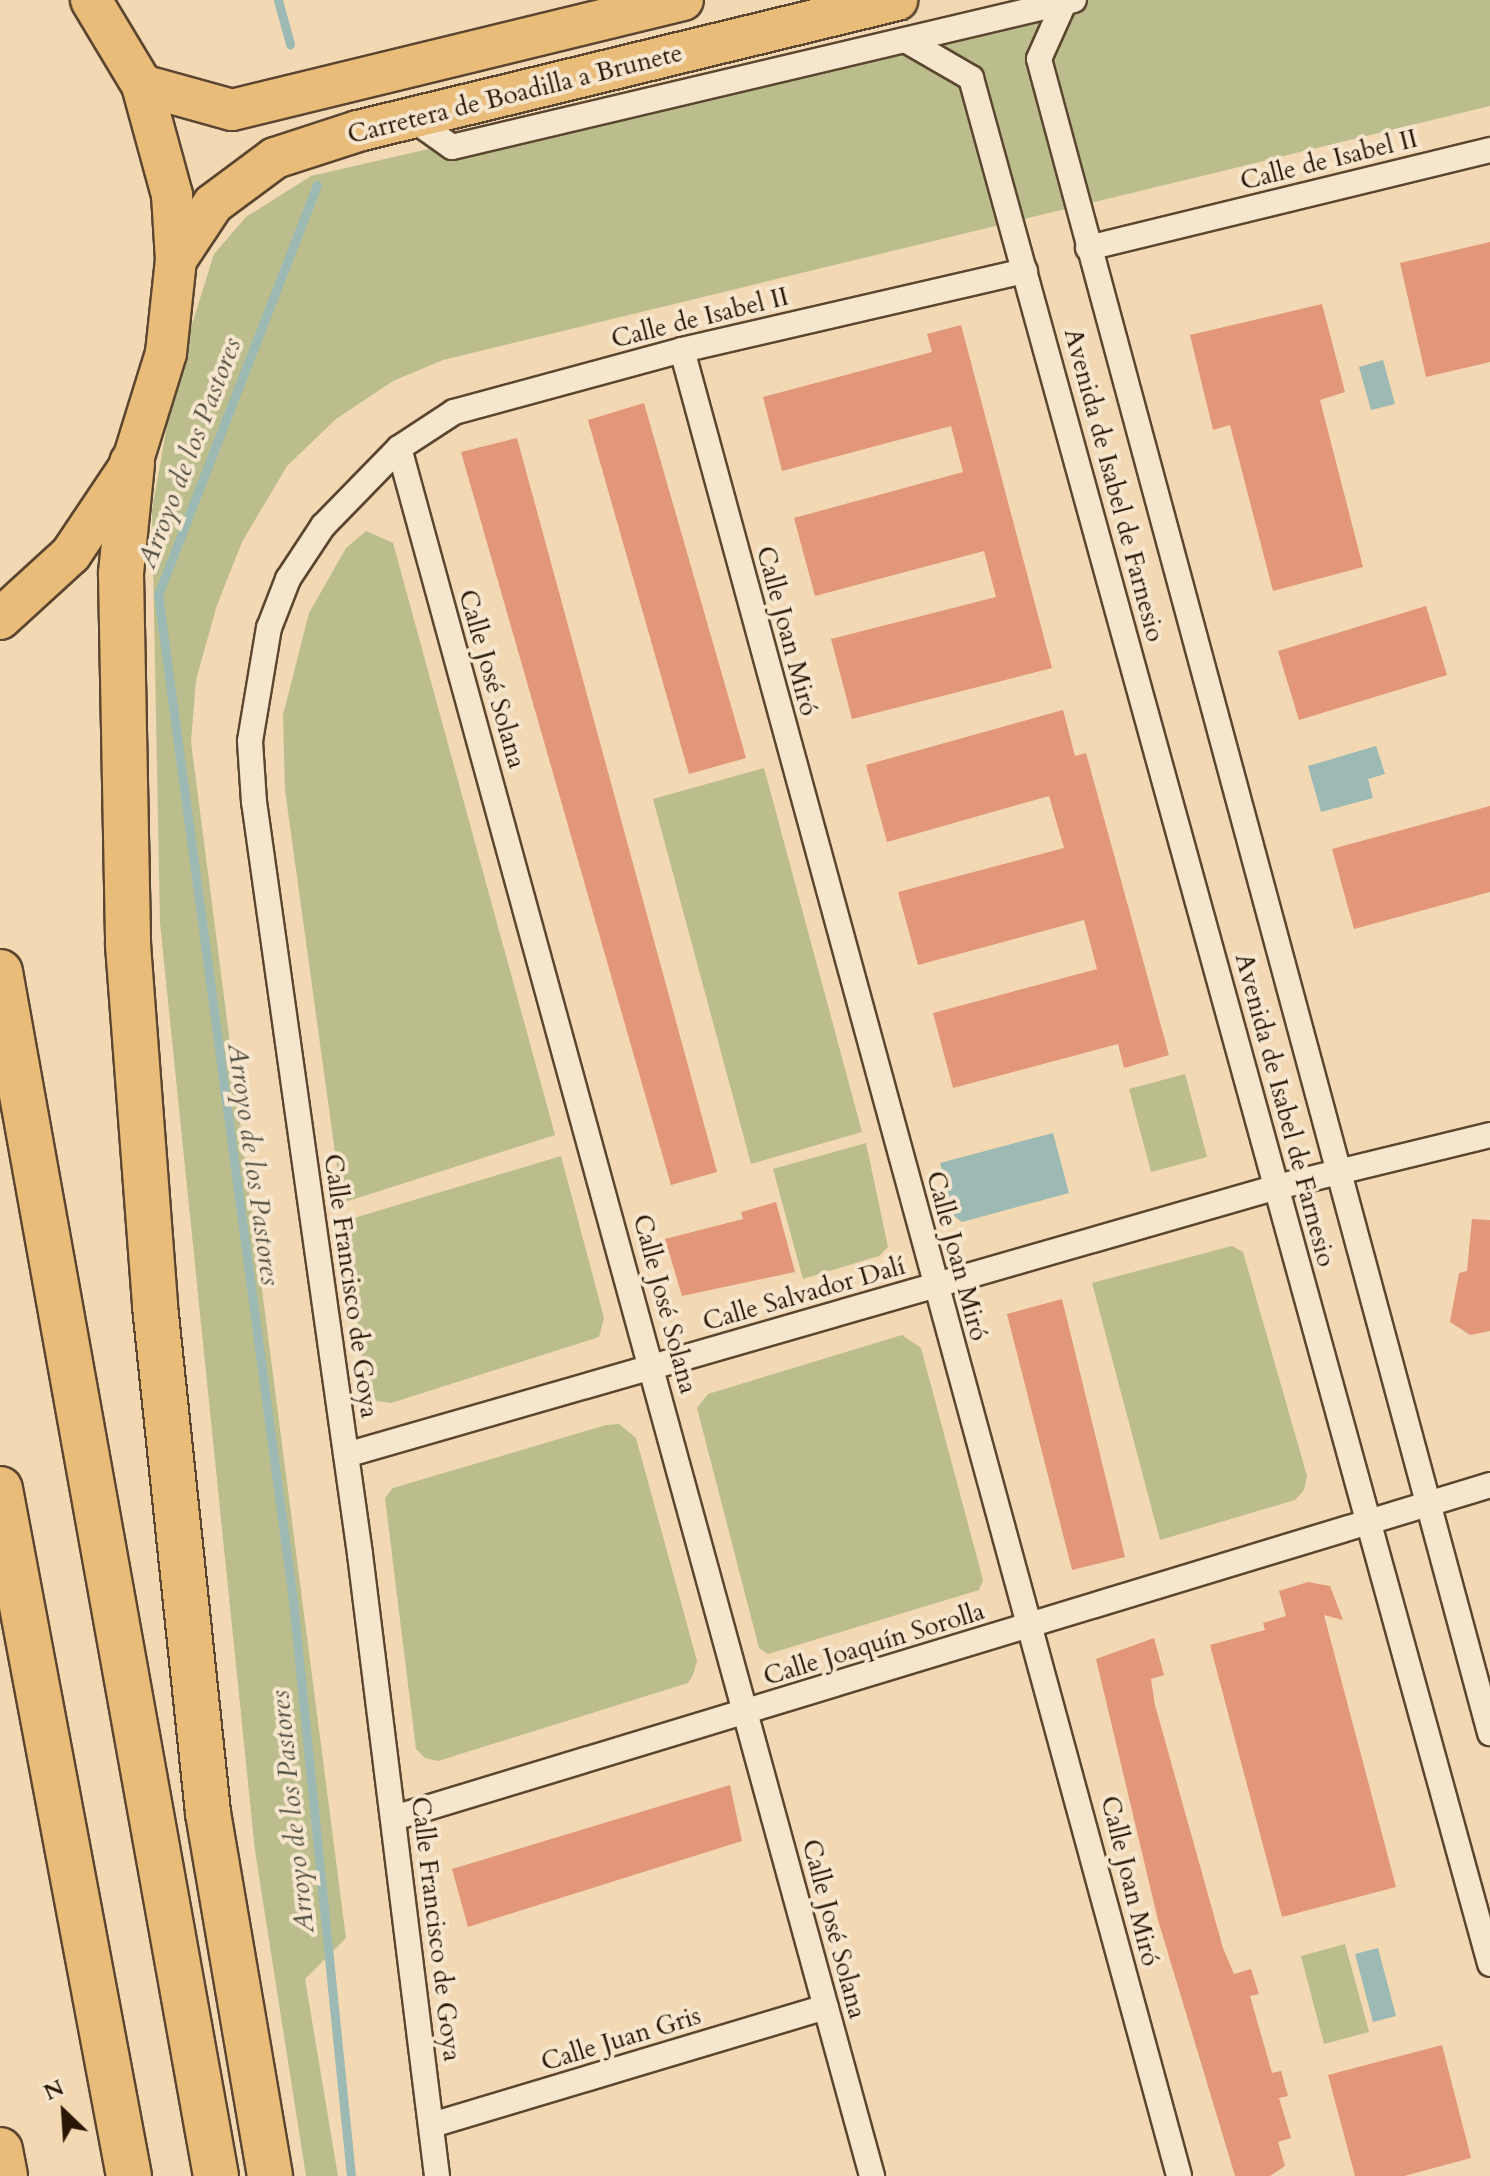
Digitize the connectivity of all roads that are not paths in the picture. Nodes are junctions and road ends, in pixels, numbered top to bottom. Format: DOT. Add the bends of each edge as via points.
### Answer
graph roads {
  1 [pos="91,0"];
  2 [pos="603,0"];
  3 [pos="683,0"];
  4 [pos="897,0"];
  5 [pos="1069,1"];
  6 [pos="510,41"];
  7 [pos="909,42"];
  8 [pos="142,85"];
  9 [pos="411,118"];
  10 [pos="1490,150"];
  11 [pos="1088,248"];
  12 [pos="176,260"];
  13 [pos="1025,271"];
  14 [pos="682,350"];
  15 [pos="399,448"];
  16 [pos="132,463"];
  17 [pos="4,617"];
  18 [pos="0,972"];
  19 [pos="1490,1135"];
  20 [pos="1339,1175"];
  21 [pos="1277,1187"];
  22 [pos="936,1285"];
  23 [pos="654,1366"];
  24 [pos="346,1455"];
  25 [pos="1490,1485"];
  26 [pos="0,1489"];
  27 [pos="1429,1503"];
  28 [pos="1369,1521"];
  29 [pos="1034,1625"];
  30 [pos="745,1713"];
  31 [pos="1490,1733"];
  32 [pos="394,1818"];
  33 [pos="1490,1964"];
  34 [pos="826,2007"];
  35 [pos="432,2125"];
  36 [pos="0,2150"];
  37 [pos="5,2176"];
  38 [pos="129,2176"];
  39 [pos="216,2176"];
  40 [pos="270,2176"];
  41 [pos="437,2176"];
  42 [pos="872,2176"];
  43 [pos="1179,2176"];
  1 -- 8 [label="main road"];
  2 -- 6 [label="street"];
  3 -- 6 [label="main road, Carretera de Boadilla a Brunete"];
  4 -- 9 [label="main road, Carretera de Boadilla a Brunete"];
  5 -- 7 [label="street"];
  5 -- 11 [label="street, Avenida de Isabel de Farnesio" via="1039,59"];
  6 -- 8 [label="main road, Carretera de Boadilla a Brunete" via="232,110"];
  7 -- 9 [label="street" via="452,147"];
  7 -- 13 [label="street, Avenida de Isabel de Farnesio" via="971,78"];
  8 -- 12 [label="main road" via="172,195"];
  9 -- 12 [label="main road, Carretera de Boadilla a Brunete" via="275,158 213,204"];
  10 -- 11 [label="street, Calle de Isabel II"];
  11 -- 20 [label="street, Avenida de Isabel de Farnesio"];
  12 -- 16 [label="main road" via="166,353"];
  13 -- 14 [label="street, Calle de Isabel II"];
  13 -- 21 [label="street, Avenida de Isabel de Farnesio"];
  14 -- 15 [label="street, Calle de Isabel II" via="457,411"];
  14 -- 22 [label="street, Calle Joan Miró"];
  15 -- 23 [label="street, Calle José Solana"];
  15 -- 24 [label="street, Calle Francisco de Goya" via="323,526 288,579 258,669 250,741"];
  16 -- 17 [label="main road" via="71,554"];
  16 -- 40 [label="highway" via="121,574 128,945 155,1306 208,1813"];
  18 -- 39 [label="highway"];
  19 -- 20 [label="street, Calle Salvador Dalí"];
  20 -- 21 [label="street, Calle Salvador Dalí"];
  20 -- 27 [label="street, Avenida de Isabel de Farnesio"];
  21 -- 22 [label="street, Calle Salvador Dalí"];
  21 -- 28 [label="street, Avenida de Isabel de Farnesio"];
  22 -- 23 [label="street, Calle Salvador Dalí"];
  22 -- 29 [label="street, Calle Joan Miró"];
  23 -- 24 [label="street, Calle Salvador Dalí"];
  23 -- 30 [label="street, Calle José Solana"];
  24 -- 32 [label="street, Calle Francisco de Goya"];
  25 -- 27 [label="street, Calle Joaquín Sorolla"];
  26 -- 38 [label="highway"];
  27 -- 28 [label="street, Calle Joaquín Sorolla"];
  27 -- 31 [label="street, Avenida de Isabel de Farnesio"];
  28 -- 29 [label="street, Calle Joaquín Sorolla"];
  28 -- 33 [label="street, Avenida de Isabel de Farnesio"];
  29 -- 30 [label="street, Calle Joaquín Sorolla"];
  29 -- 43 [label="street, Calle Joan Miró"];
  30 -- 32 [label="street, Calle Joaquín Sorolla"];
  30 -- 34 [label="street, Calle José Solana"];
  32 -- 35 [label="street, Calle Francisco de Goya"];
  34 -- 35 [label="street, Calle Juan Gris"];
  34 -- 42 [label="street, Calle José Solana"];
  35 -- 41 [label="street, Calle Francisco de Goya"];
  36 -- 37 [label="highway"];
}
